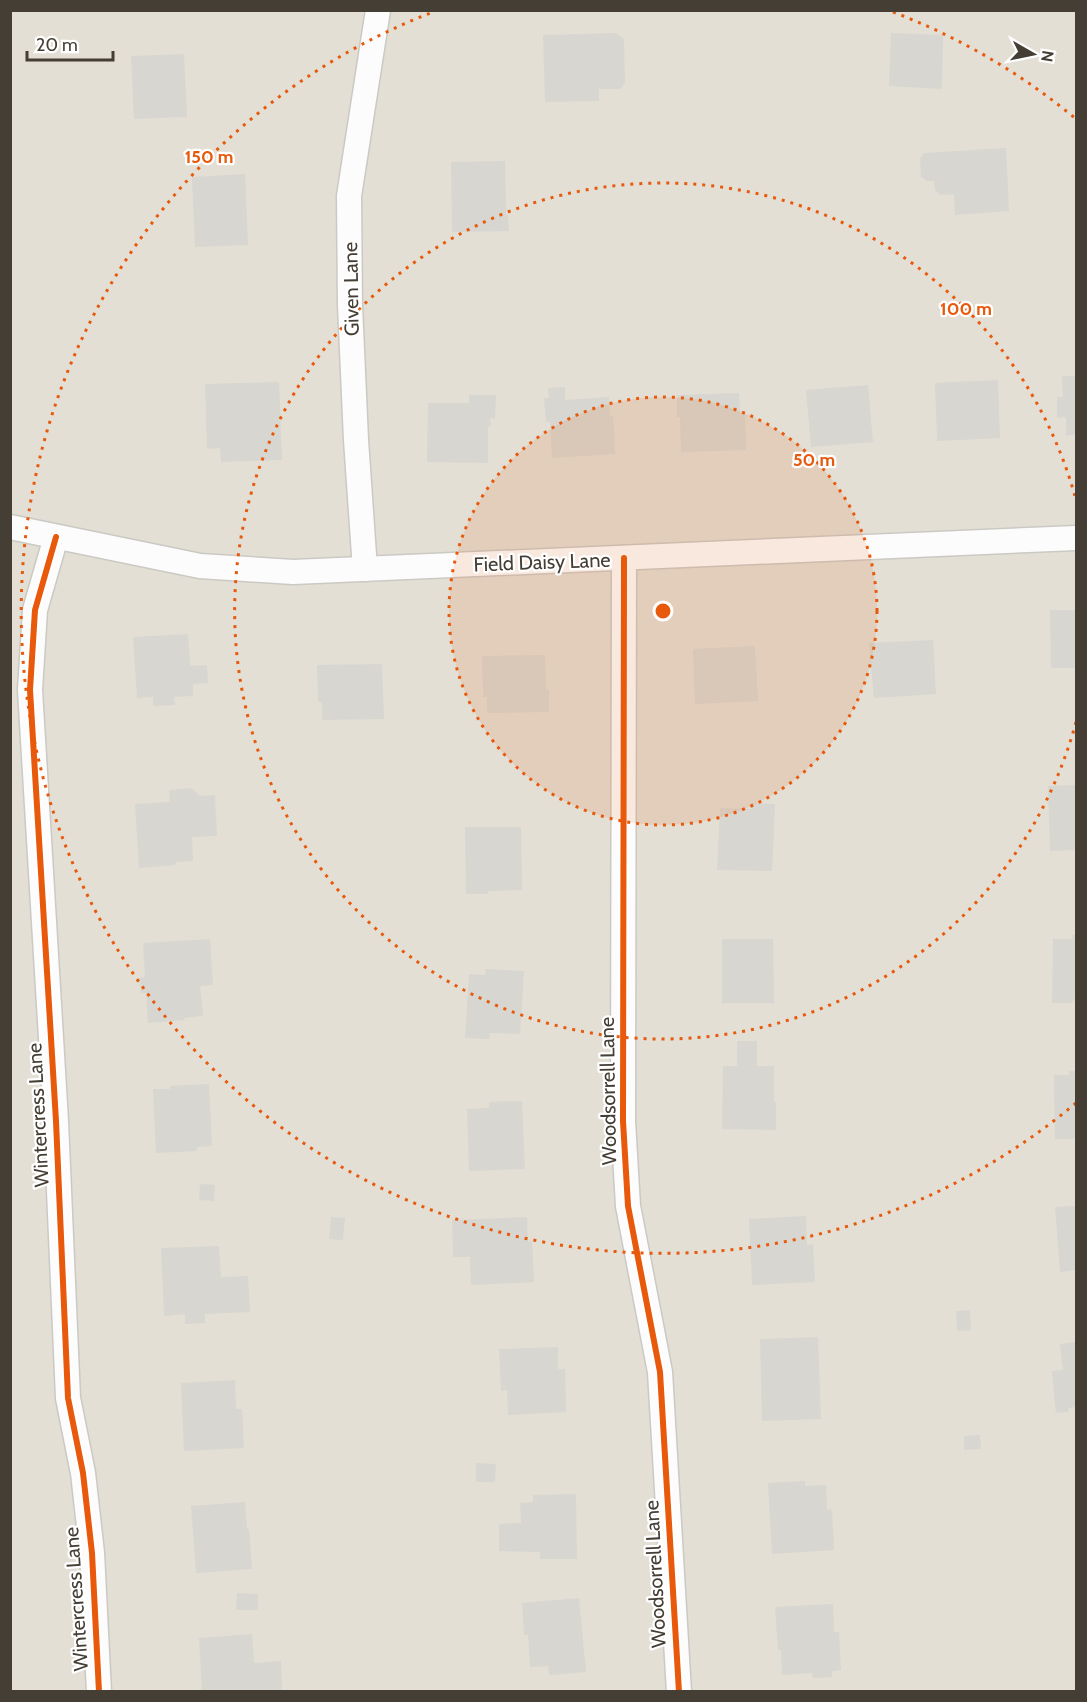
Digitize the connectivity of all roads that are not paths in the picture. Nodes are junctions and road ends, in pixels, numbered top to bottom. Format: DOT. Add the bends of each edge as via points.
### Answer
graph roads {
  1 [pos="378,10"];
  2 [pos="10,527"];
  3 [pos="56,537"];
  4 [pos="1077,538"];
  5 [pos="624,558"];
  6 [pos="365,569"];
  7 [pos="99,1692"];
  8 [pos="679,1692"];
  1 -- 6 [label="street, Given Lane" via="349,196 350,306"];
  2 -- 3 [label="street, Field Daisy Lane"];
  3 -- 6 [label="street, Field Daisy Lane" via="200,566 293,572"];
  3 -- 7 [label="street, Wintercress Lane" via="35,609 30,690 69,1398 92,1553"];
  4 -- 5 [label="street, Field Daisy Lane"];
  5 -- 6 [label="street, Field Daisy Lane"];
  5 -- 8 [label="street, Woodsorrell Lane" via="623,1121 628,1206 660,1372"];
}
